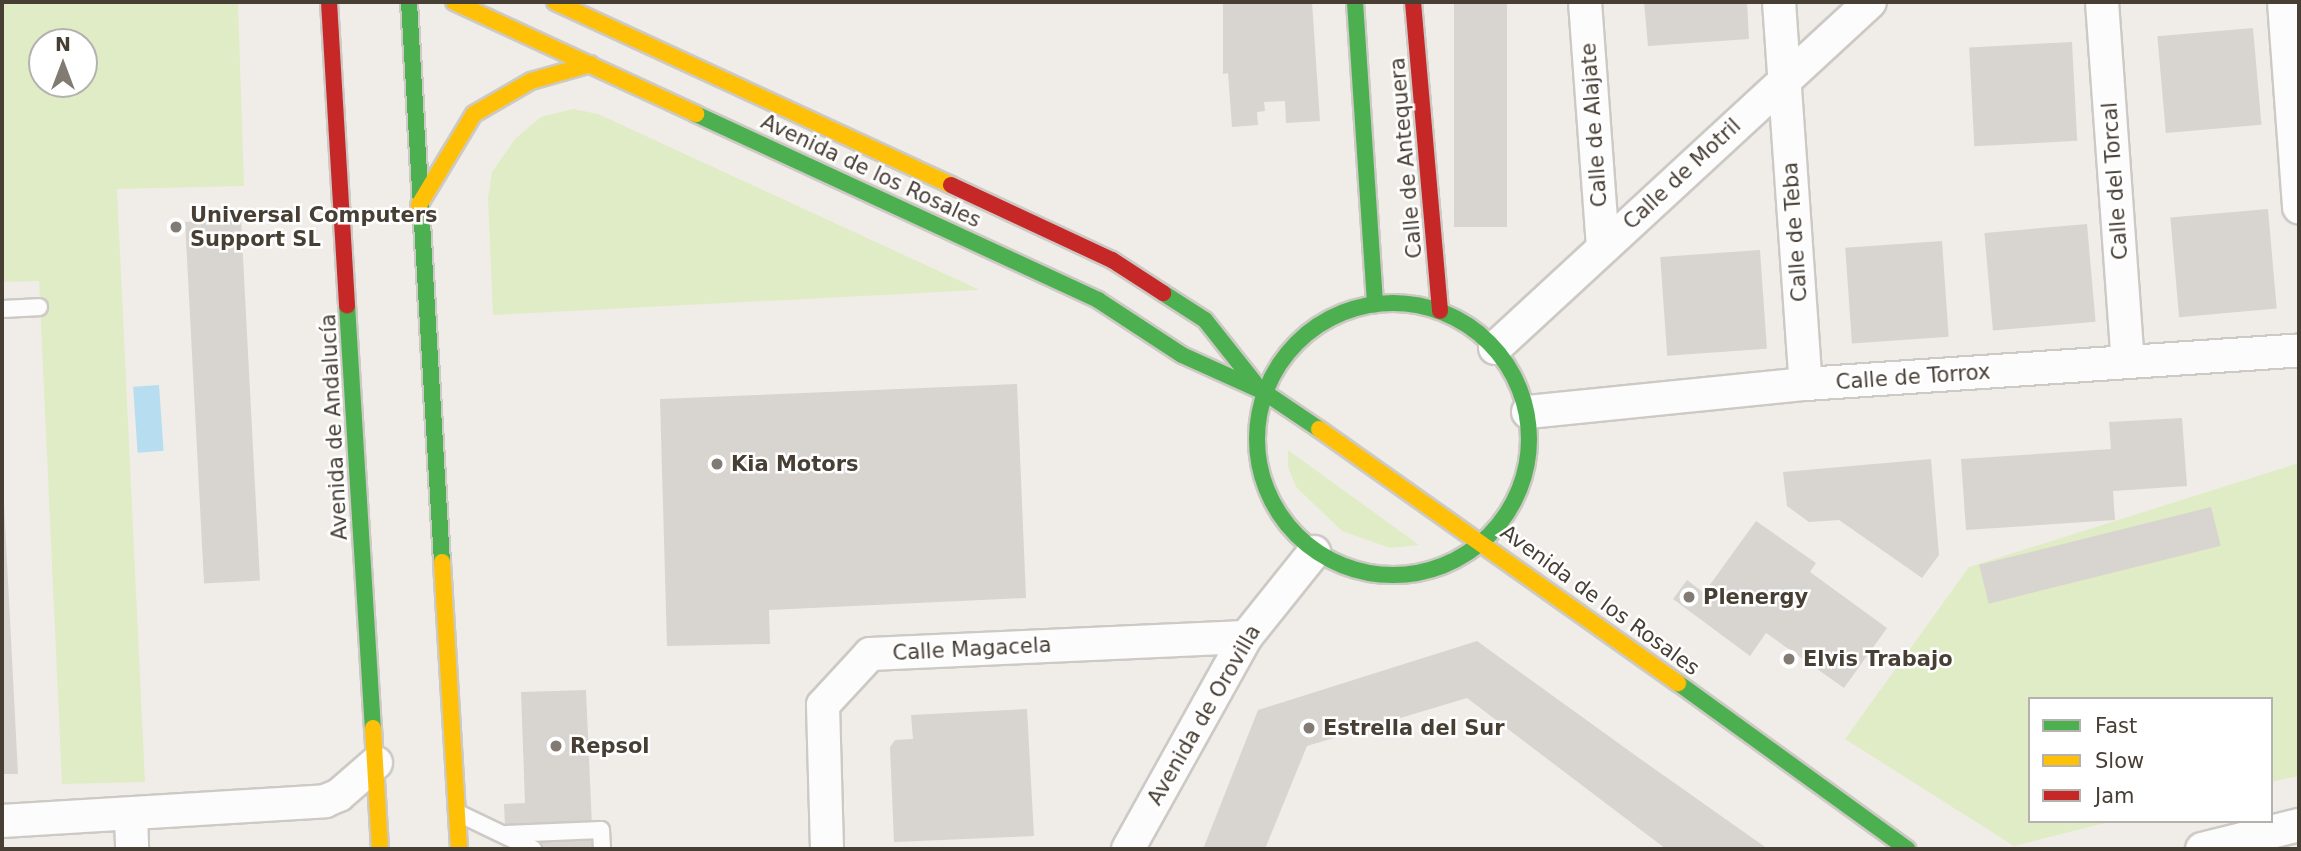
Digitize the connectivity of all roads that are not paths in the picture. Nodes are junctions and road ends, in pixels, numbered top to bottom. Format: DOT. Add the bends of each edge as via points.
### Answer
graph roads {
  1 [pos="320,2"];
  2 [pos="409,2"];
  3 [pos="454,2"];
  4 [pos="555,2"];
  5 [pos="1355,2"];
  6 [pos="1413,2"];
  7 [pos="1585,2"];
  8 [pos="1779,2"];
  9 [pos="1870,2"];
  10 [pos="2102,2"];
  11 [pos="2284,2"];
  12 [pos="330,9"];
  13 [pos="592,65"];
  14 [pos="1785,80"];
  15 [pos="419,205"];
  16 [pos="2299,206"];
  17 [pos="1603,247"];
  18 [pos="1375,304"];
  19 [pos="39,307"];
  20 [pos="2,309"];
  21 [pos="1440,311"];
  22 [pos="1495,348"];
  23 [pos="2299,350"];
  24 [pos="2128,361"];
  25 [pos="1806,384"];
  26 [pos="1264,392"];
  27 [pos="1528,412"];
  28 [pos="1484,542"];
  29 [pos="1314,552"];
  30 [pos="1246,637"];
  31 [pos="376,762"];
  32 [pos="458,813"];
  33 [pos="131,816"];
  34 [pos="2,821"];
  35 [pos="2299,825"];
  36 [pos="506,834"];
  37 [pos="458,848"];
  38 [pos="132,849"];
  39 [pos="380,849"];
  40 [pos="533,849"];
  41 [pos="602,849"];
  42 [pos="827,849"];
  43 [pos="1128,849"];
  44 [pos="1907,849"];
  45 [pos="2202,849"];
  1 -- 12 [label="main road"];
  2 -- 15 [label="main road"];
  3 -- 13 [label="main road, Avenida de los Rosales"];
  4 -- 26 [label="main road, Avenida de los Rosales" via="1112,260 1205,320"];
  5 -- 18 [label="main road, Calle de Antequera"];
  6 -- 21 [label="main road, Calle de Antequera"];
  7 -- 17 [label="street, Calle de Alajate"];
  8 -- 14 [label="street, Calle de Teba"];
  9 -- 14 [label="street, Calle de Motril"];
  10 -- 24 [label="street, Calle del Torcal"];
  11 -- 16 [label="street"];
  12 -- 31 [label="main road, Avenida de Andalucía"];
  13 -- 15 [label="main road" via="531,81 474,114"];
  13 -- 26 [label="main road, Avenida de los Rosales" via="1098,300 1182,355"];
  14 -- 17 [label="street, Calle de Motril"];
  14 -- 25 [label="street, Calle de Teba"];
  15 -- 32 [label="main road"];
  17 -- 22 [label="street, Calle de Motril"];
  18 -- 21 [label="main road" via="1408,303"];
  18 -- 26 [label="main road" via="1339,314 1307,332 1281,359"];
  19 -- 20 [label="lane"];
  21 -- 22 [label="main road" via="1469,326"];
  22 -- 27 [label="main road" via="1516,378"];
  23 -- 24 [label="street, Calle de Torrox"];
  24 -- 25 [label="street, Calle de Torrox"];
  25 -- 27 [label="street, Calle de Torrox"];
  26 -- 28 [label="main road, Avenida de los Rosales"];
  26 -- 29 [label="main road" via="1255,436 1261,481 1282,521"];
  27 -- 28 [label="main road" via="1529,460 1514,505"];
  28 -- 29 [label="main road" via="1445,567 1401,577 1355,572"];
  28 -- 44 [label="main road, Avenida de los Rosales"];
  29 -- 30 [label="street, Avenida de Orovilla"];
  30 -- 42 [label="street, Calle Magacela" via="870,654 823,705"];
  30 -- 43 [label="street, Avenida de Orovilla"];
  31 -- 33 [label="street" via="340,795 325,801"];
  31 -- 39 [label="main road, Avenida de Andalucía"];
  32 -- 36 [label="lane"];
  32 -- 37 [label="main road"];
  33 -- 34 [label="street"];
  33 -- 38 [label="street"];
  35 -- 45 [label="street"];
  36 -- 40 [label="lane"];
  36 -- 41 [label="lane" via="601,831"];
}
